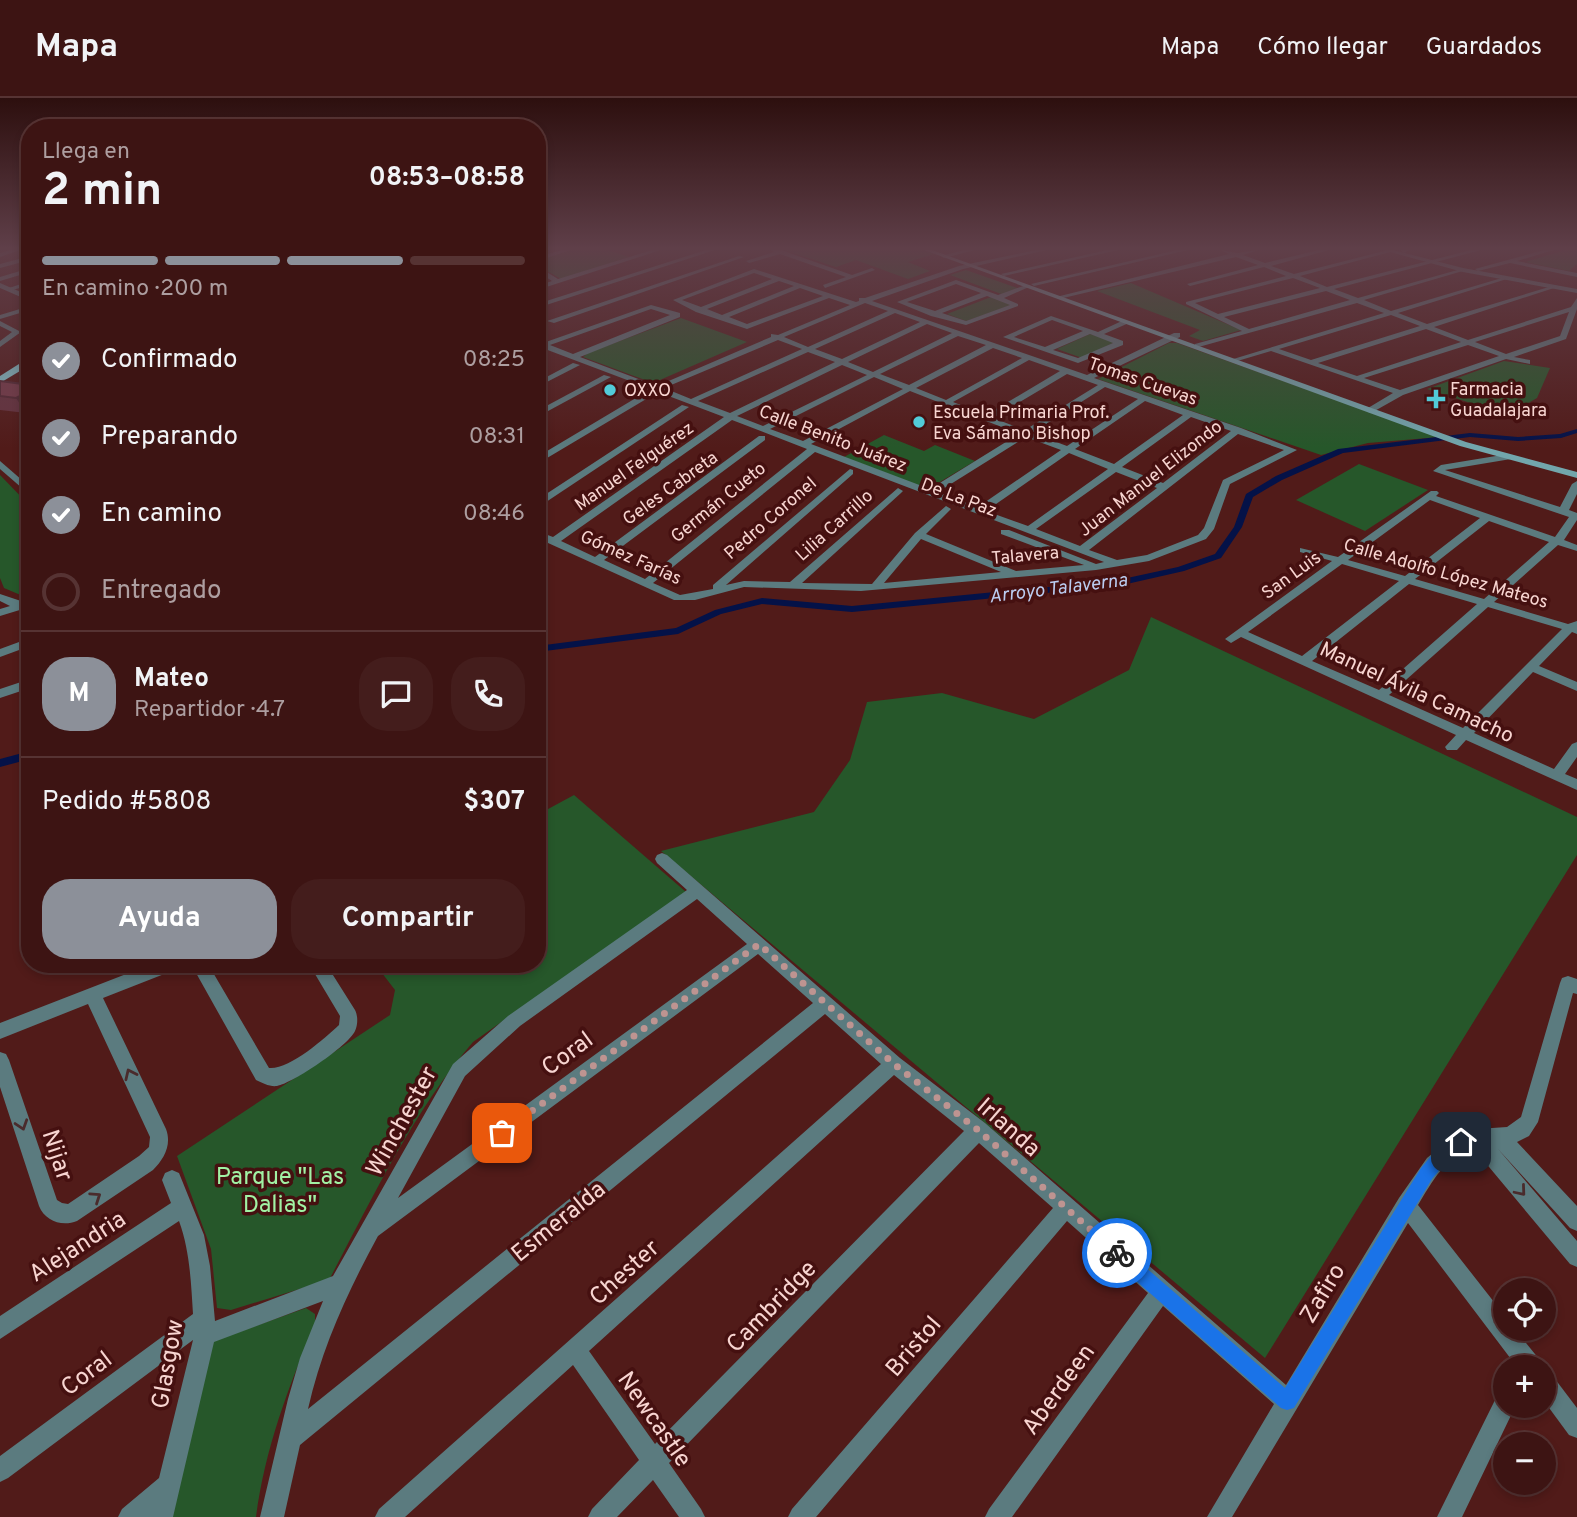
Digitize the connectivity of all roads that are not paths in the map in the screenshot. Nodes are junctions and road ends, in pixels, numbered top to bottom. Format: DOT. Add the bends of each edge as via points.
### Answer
graph roads {
  1 [pos="560,316"];
  2 [pos="627,316"];
  3 [pos="675,316"];
  4 [pos="716,316"];
  5 [pos="725,316"];
  6 [pos="777,316"];
  7 [pos="820,316"];
  8 [pos="883,316"];
  9 [pos="904,316"];
  10 [pos="943,316"];
  11 [pos="986,316"];
  12 [pos="1115,316"];
  13 [pos="1219,316"];
  14 [pos="1301,316"];
  15 [pos="1382,316"];
  16 [pos="1401,316"];
  17 [pos="1463,316"];
  18 [pos="1540,316"];
  19 [pos="1571,316"];
  20 [pos="1216,317"];
  21 [pos="721,318"];
  22 [pos="1128,321"];
  23 [pos="0,323"];
  24 [pos="924,323"];
  25 [pos="561,326"];
  26 [pos="1429,327"];
  27 [pos="1090,331"];
  28 [pos="1248,331"];
  29 [pos="15,334"];
  30 [pos="956,334"];
  31 [pos="0,335"];
  32 [pos="1103,335"];
  33 [pos="773,336"];
  34 [pos="1175,336"];
  35 [pos="1467,342"];
  36 [pos="0,345"];
  37 [pos="1200,345"];
  38 [pos="990,346"];
  39 [pos="546,347"];
  40 [pos="1269,349"];
  41 [pos="546,350"];
  42 [pos="807,350"];
  43 [pos="1046,350"];
  44 [pos="1506,356"];
  45 [pos="1026,359"];
  46 [pos="1237,359"];
  47 [pos="574,361"];
  48 [pos="839,362"];
  49 [pos="1312,362"];
  50 [pos="1527,362"];
  51 [pos="21,366"];
  52 [pos="1065,372"];
  53 [pos="21,374"];
  54 [pos="873,375"];
  55 [pos="607,377"];
  56 [pos="1357,377"];
  57 [pos="546,379"];
  58 [pos="1086,379"];
  59 [pos="0,380"];
  60 [pos="1103,385"];
  61 [pos="0,387"];
  62 [pos="908,389"];
  63 [pos="650,390"];
  64 [pos="1400,393"];
  65 [pos="1144,398"];
  66 [pos="946,403"];
  67 [pos="689,404"];
  68 [pos="1374,409"];
  69 [pos="546,410"];
  70 [pos="1190,414"];
  71 [pos="727,419"];
  72 [pos="985,419"];
  73 [pos="1237,430"];
  74 [pos="763,433"];
  75 [pos="1023,433"];
  76 [pos="546,445"];
  77 [pos="808,449"];
  78 [pos="1068,450"];
  79 [pos="1292,450"];
  80 [pos="546,455"];
  81 [pos="1508,457"];
  82 [pos="0,464"];
  83 [pos="1114,467"];
  84 [pos="850,472"];
  85 [pos="1577,472"];
  86 [pos="21,484"];
  87 [pos="1577,484"];
  88 [pos="1164,487"];
  89 [pos="898,491"];
  90 [pos="930,493"];
  91 [pos="546,499"];
  92 [pos="946,509"];
  93 [pos="979,511"];
  94 [pos="1572,514"];
  95 [pos="1487,517"];
  96 [pos="1029,530"];
  97 [pos="919,535"];
  98 [pos="546,538"];
  99 [pos="553,541"];
  100 [pos="1557,541"];
  101 [pos="1577,548"];
  102 [pos="1304,550"];
  103 [pos="1083,551"];
  104 [pos="596,561"];
  105 [pos="1341,561"];
  106 [pos="1116,563"];
  107 [pos="1096,566"];
  108 [pos="1013,574"];
  109 [pos="1407,580"];
  110 [pos="645,584"];
  111 [pos="793,585"];
  112 [pos="875,587"];
  113 [pos="713,591"];
  114 [pos="0,597"];
  115 [pos="1487,603"];
  116 [pos="21,605"];
  117 [pos="21,608"];
  118 [pos="0,613"];
  119 [pos="1575,626"];
  120 [pos="1236,636"];
  121 [pos="21,645"];
  122 [pos="0,653"];
  123 [pos="1304,661"];
  124 [pos="1531,667"];
  125 [pos="21,686"];
  126 [pos="1577,687"];
  127 [pos="0,694"];
  128 [pos="1380,696"];
  129 [pos="1462,734"];
  130 [pos="1452,747"];
  131 [pos="1577,747"];
  132 [pos="1556,776"];
  133 [pos="1577,785"];
  134 [pos="662,859"];
  135 [pos="699,890"];
  136 [pos="759,944"];
  137 [pos="147,973"];
  138 [pos="203,973"];
  139 [pos="323,973"];
  140 [pos="1571,989"];
  141 [pos="92,994"];
  142 [pos="826,1003"];
  143 [pos="0,1031"];
  144 [pos="0,1060"];
  145 [pos="894,1064"];
  146 [pos="978,1130"];
  147 [pos="1477,1138"];
  148 [pos="1502,1139"];
  149 [pos="172,1180"];
  150 [pos="1406,1205"];
  151 [pos="183,1207"];
  152 [pos="1065,1209"];
  153 [pos="1577,1221"];
  154 [pos="374,1228"];
  155 [pos="1577,1257"];
  156 [pos="340,1284"];
  157 [pos="1162,1292"];
  158 [pos="204,1327"];
  159 [pos="0,1328"];
  160 [pos="576,1351"];
  161 [pos="1519,1355"];
  162 [pos="1556,1399"];
  163 [pos="1287,1401"];
  164 [pos="1498,1418"];
  165 [pos="1577,1427"];
  166 [pos="289,1439"];
  167 [pos="653,1464"];
  168 [pos="0,1470"];
  169 [pos="169,1485"];
  170 [pos="130,1517"];
  171 [pos="161,1517"];
  172 [pos="272,1517"];
  173 [pos="387,1517"];
  174 [pos="600,1517"];
  175 [pos="693,1517"];
  176 [pos="800,1517"];
  177 [pos="997,1517"];
  178 [pos="1219,1517"];
  179 [pos="1449,1517"];
  1 -- 25 [label="street" via="548,320"];
  2 -- 39 [label="street"];
  3 -- 47 [label="street"];
  4 -- 21 [label="street"];
  5 -- 21 [label="street"];
  6 -- 21 [label="street" via="750,327"];
  7 -- 33 [label="street"];
  8 -- 42 [label="street"];
  9 -- 24 [label="street, Tomas Cuevas"];
  10 -- 11 [label="street" via="969,323"];
  12 -- 22 [label="main road"];
  13 -- 20 [label="street"];
  14 -- 28 [label="street"];
  15 -- 40 [label="street"];
  16 -- 26 [label="street"];
  17 -- 26 [label="street"];
  18 -- 35 [label="street"];
  19 -- 44 [label="street" via="1563,337"];
  20 -- 28 [label="street"];
  22 -- 32 [label="street"];
  22 -- 34 [label="main road"];
  23 -- 29 [label="street" via="17,331"];
  24 -- 30 [label="street, Tomas Cuevas"];
  24 -- 48 [label="street, Manuel Felguérez"];
  26 -- 35 [label="street"];
  26 -- 49 [label="street"];
  27 -- 32 [label="street"];
  27 -- 43 [label="street"];
  27 -- 43 [label="street" via="1053,318 1007,337"];
  28 -- 37 [label="street"];
  29 -- 31 [label="street"];
  29 -- 36 [label="street"];
  30 -- 38 [label="street, Tomas Cuevas"];
  30 -- 54 [label="street, Geles Cabreta"];
  32 -- 43 [label="street" via="1120,343 1082,361"];
  33 -- 42 [label="street"];
  33 -- 63 [label="street"];
  34 -- 37 [label="main road"];
  34 -- 58 [label="street"];
  35 -- 44 [label="street"];
  35 -- 56 [label="street"];
  37 -- 46 [label="main road"];
  38 -- 45 [label="street, Tomas Cuevas"];
  38 -- 62 [label="street, Germán Cueto"];
  40 -- 46 [label="street"];
  40 -- 49 [label="street"];
  41 -- 47 [label="street, De La Paz"];
  42 -- 48 [label="street"];
  42 -- 67 [label="street"];
  44 -- 50 [label="street"];
  44 -- 64 [label="street"];
  45 -- 52 [label="street, Tomas Cuevas"];
  45 -- 66 [label="street"];
  46 -- 68 [label="main road"];
  47 -- 55 [label="street, De La Paz"];
  47 -- 57 [label="street"];
  47 -- 63 [label="street"];
  48 -- 54 [label="street"];
  48 -- 71 [label="street, Manuel Felguérez"];
  49 -- 56 [label="street"];
  51 -- 59 [label="main road"];
  52 -- 58 [label="street, Tomas Cuevas"];
  52 -- 72 [label="street"];
  53 -- 61 [label="main road"];
  54 -- 62 [label="street"];
  54 -- 74 [label="street, Geles Cabreta"];
  55 -- 63 [label="street, De La Paz"];
  55 -- 69 [label="street"];
  56 -- 64 [label="street"];
  58 -- 60 [label="street, Tomas Cuevas"];
  60 -- 65 [label="street, Tomas Cuevas"];
  60 -- 75 [label="street"];
  62 -- 66 [label="street"];
  62 -- 77 [label="street, Germán Cueto"];
  63 -- 67 [label="street, De La Paz"];
  63 -- 76 [label="street"];
  63 -- 80 [label="street"];
  64 -- 68 [label="street"];
  65 -- 70 [label="street, Tomas Cuevas"];
  65 -- 78 [label="street"];
  66 -- 72 [label="street"];
  67 -- 71 [label="street, De La Paz"];
  67 -- 91 [label="street"];
  68 -- 81 [label="main road"];
  68 -- 85 [label="main road"];
  70 -- 73 [label="street, Tomas Cuevas"];
  70 -- 83 [label="street"];
  71 -- 74 [label="street, De La Paz"];
  71 -- 99 [label="street, Manuel Felguérez"];
  72 -- 75 [label="street"];
  73 -- 79 [label="street, Tomas Cuevas"];
  73 -- 88 [label="street, Juan Manuel Elizondo"];
  74 -- 77 [label="street, De La Paz"];
  74 -- 104 [label="street, Geles Cabreta"];
  75 -- 78 [label="street"];
  75 -- 90 [label="street"];
  77 -- 84 [label="street, De La Paz"];
  77 -- 90 [label="street, Calle Benito Juárez"];
  77 -- 110 [label="street, Germán Cueto"];
  78 -- 83 [label="street"];
  78 -- 93 [label="street"];
  79 -- 106 [label="street, Talavera" via="1226,482 1202,537 1149,558"];
  81 -- 85 [label="main road"];
  81 -- 94 [label="street" via="1438,469"];
  82 -- 86 [label="street"];
  83 -- 88 [label="street"];
  83 -- 96 [label="street"];
  84 -- 89 [label="street, De La Paz"];
  84 -- 113 [label="street, Pedro Coronel"];
  87 -- 94 [label="street"];
  88 -- 103 [label="street, Juan Manuel Elizondo"];
  89 -- 92 [label="street, De La Paz"];
  89 -- 111 [label="street, Lilia Carrillo"];
  90 -- 93 [label="street, Calle Benito Juárez"];
  92 -- 97 [label="street"];
  92 -- 107 [label="street, De La Paz"];
  93 -- 96 [label="street, Calle Benito Juárez"];
  94 -- 100 [label="street"];
  95 -- 100 [label="street"];
  95 -- 105 [label="street, San Luis" via="1432,495"];
  95 -- 109 [label="street"];
  96 -- 103 [label="street, Calle Benito Juárez"];
  97 -- 108 [label="street"];
  97 -- 112 [label="street"];
  98 -- 99 [label="street, Gómez Farías"];
  99 -- 104 [label="street, Gómez Farías"];
  100 -- 101 [label="street"];
  100 -- 115 [label="street"];
  102 -- 105 [label="street, Calle Adolfo López Mateos"];
  103 -- 106 [label="street, Calle Benito Juárez"];
  104 -- 110 [label="street, Gómez Farías"];
  105 -- 109 [label="street, Calle Adolfo López Mateos"];
  105 -- 120 [label="street, San Luis"];
  106 -- 107 [label="street, Talavera"];
  107 -- 108 [label="street, Talavera"];
  108 -- 112 [label="street, Talavera"];
  109 -- 115 [label="street, Calle Adolfo López Mateos"];
  109 -- 123 [label="street"];
  110 -- 113 [label="street, Gómez Farías" via="678,598 701,597"];
  111 -- 112 [label="street, Talavera"];
  111 -- 113 [label="street, Talavera" via="744,584"];
  114 -- 116 [label="street"];
  115 -- 119 [label="street, Calle Adolfo López Mateos"];
  115 -- 128 [label="street"];
  117 -- 118 [label="street"];
  119 -- 124 [label="street"];
  120 -- 123 [label="street, Manuel Ávila Camacho"];
  121 -- 122 [label="street"];
  123 -- 128 [label="street, Manuel Ávila Camacho"];
  124 -- 126 [label="street"];
  124 -- 129 [label="street"];
  125 -- 127 [label="street"];
  128 -- 129 [label="street, Manuel Ávila Camacho"];
  129 -- 130 [label="street"];
  129 -- 132 [label="street, Manuel Ávila Camacho"];
  131 -- 132 [label="street"];
  132 -- 133 [label="street, Manuel Ávila Camacho"];
  134 -- 135 [label="street, Irlanda"];
  135 -- 136 [label="street, Irlanda"];
  135 -- 154 [label="street, Winchester" via="514,1021 470,1058 447,1087"];
  136 -- 142 [label="street, Irlanda"];
  136 -- 154 [label="street, Coral"];
  137 -- 141 [label="street"];
  138 -- 139 [label="street" via="262,1074 278,1077 347,1029 349,1015"];
  140 -- 148 [label="street" via="1529,1122"];
  141 -- 143 [label="street"];
  144 -- 141 [label="street, Nijar, one-way" via="49,1206 70,1214 146,1163 159,1147 159,1136"];
  142 -- 145 [label="street, Irlanda"];
  142 -- 166 [label="street, Esmeralda"];
  145 -- 146 [label="street, Irlanda"];
  145 -- 160 [label="street, Chester"];
  146 -- 152 [label="street, Irlanda"];
  146 -- 167 [label="street, Cambridge"];
  147 -- 148 [label="street, Zafiro"];
  147 -- 150 [label="street, Zafiro" via="1442,1154"];
  147 -- 155 [label="street, one-way"];
  148 -- 153 [label="street"];
  149 -- 151 [label="street, Glasgow"];
  150 -- 161 [label="street"];
  150 -- 163 [label="street, Zafiro"];
  151 -- 158 [label="street, Glasgow" via="200,1266"];
  151 -- 159 [label="street, Alejandria"];
  152 -- 157 [label="street, Irlanda"];
  152 -- 176 [label="street, Bristol"];
  154 -- 156 [label="street, Winchester"];
  156 -- 158 [label="street, Coral"];
  156 -- 166 [label="street, Winchester" via="311,1358"];
  157 -- 163 [label="street, Irlanda"];
  157 -- 177 [label="street, Aberdeen"];
  158 -- 168 [label="street, Coral"];
  158 -- 169 [label="street, Glasgow"];
  160 -- 167 [label="street, Newcastle"];
  160 -- 173 [label="street, Chester"];
  162 -- 165 [label="street"];
  163 -- 178 [label="street, Zafiro"];
  164 -- 179 [label="street"];
  166 -- 172 [label="street, Winchester"];
  167 -- 174 [label="street, Cambridge"];
  167 -- 175 [label="street, Newcastle"];
  169 -- 170 [label="street"];
  169 -- 171 [label="street, Glasgow"];
}
